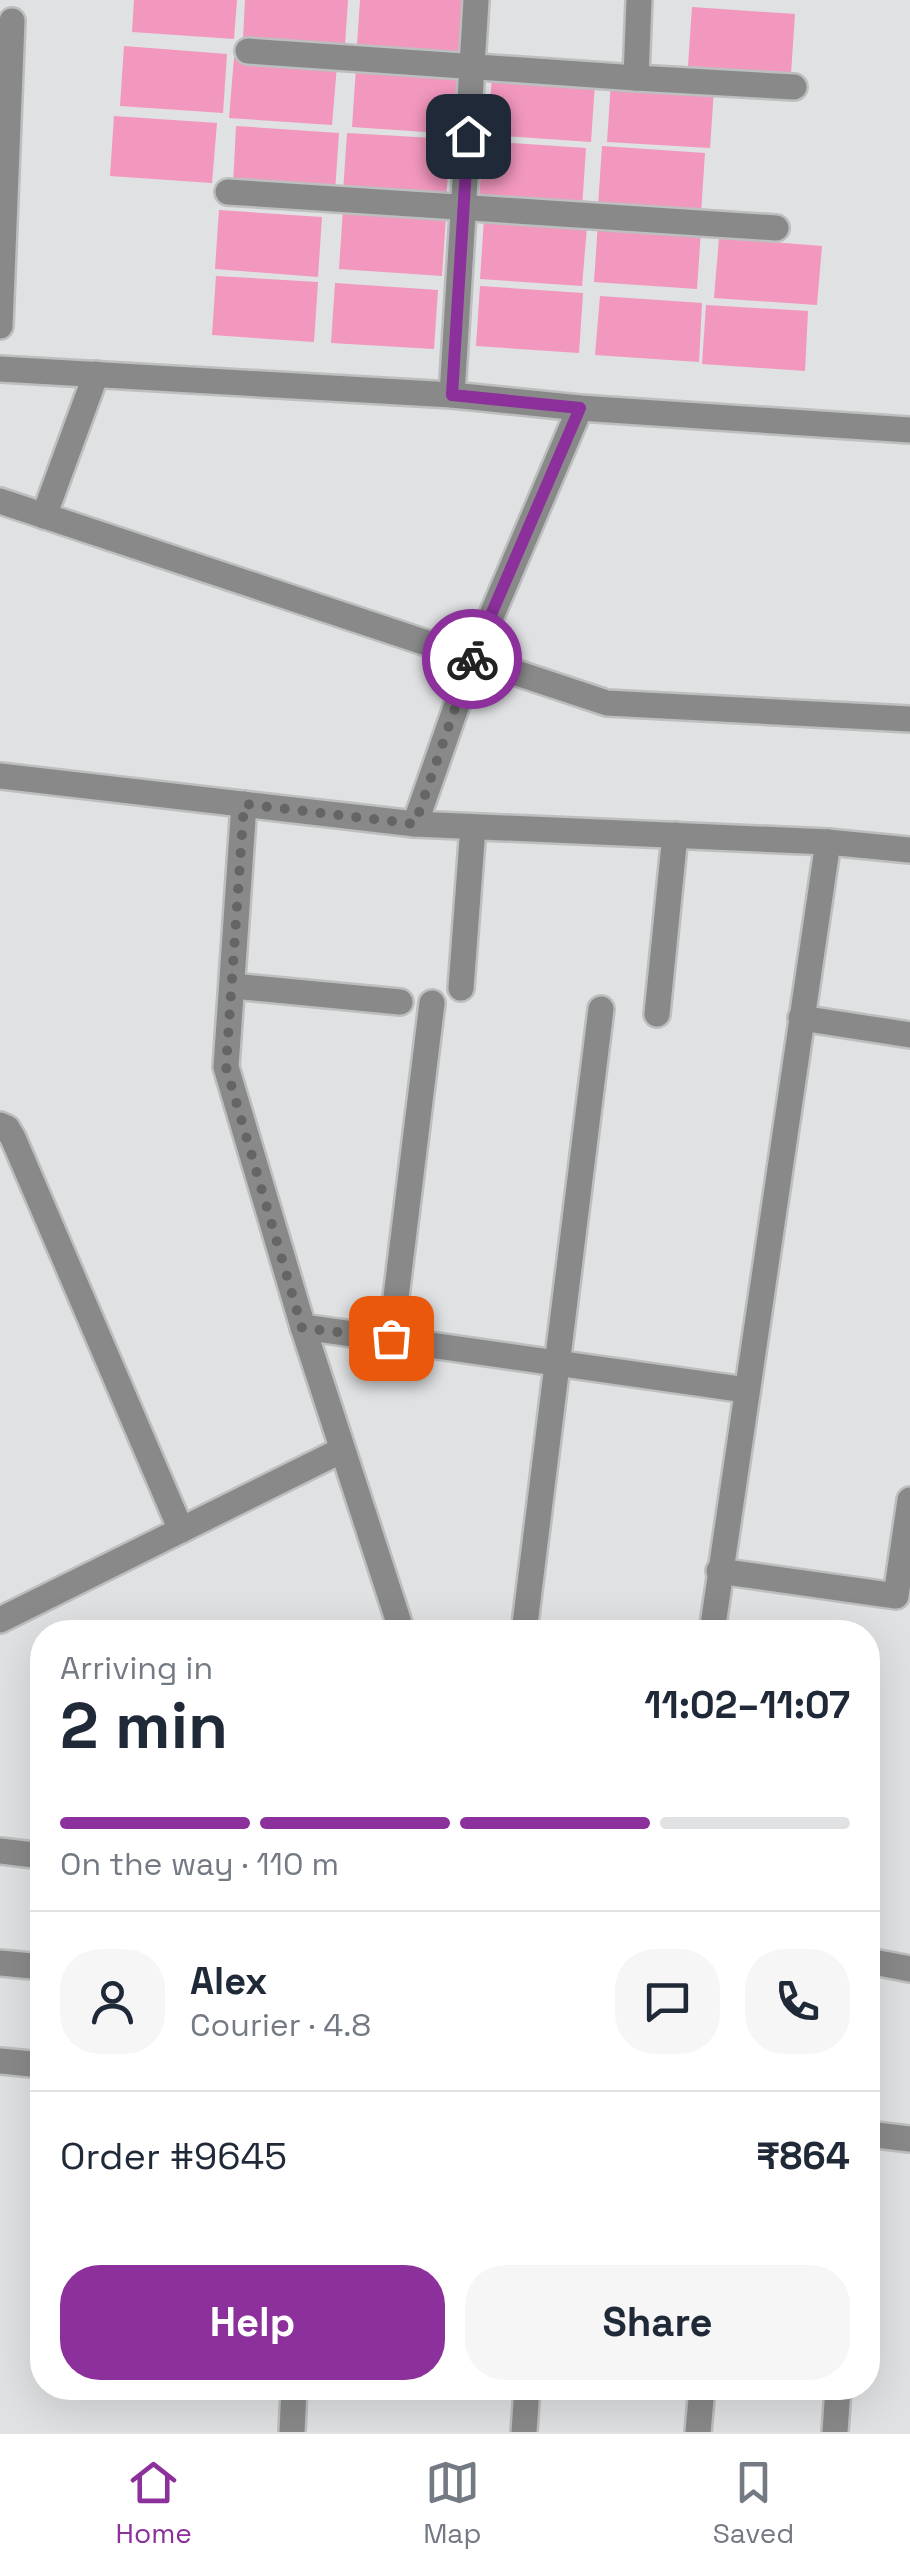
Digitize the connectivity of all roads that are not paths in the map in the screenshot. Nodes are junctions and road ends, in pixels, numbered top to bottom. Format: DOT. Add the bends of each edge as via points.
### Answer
graph roads {
  1 [pos="476,0"];
  2 [pos="639,0"];
  3 [pos="12,21"];
  4 [pos="248,52"];
  5 [pos="472,66"];
  6 [pos="636,78"];
  7 [pos="794,87"];
  8 [pos="228,192"];
  9 [pos="463,206"];
  10 [pos="776,228"];
  11 [pos="0,326"];
  12 [pos="0,369"];
  13 [pos="96,374"];
  14 [pos="452,395"];
  15 [pos="580,408"];
  16 [pos="910,430"];
  17 [pos="0,501"];
  18 [pos="44,516"];
  19 [pos="472,659"];
  20 [pos="910,718"];
  21 [pos="0,776"];
  22 [pos="244,804"];
  23 [pos="415,824"];
  24 [pos="473,826"];
  25 [pos="676,835"];
  26 [pos="828,842"];
  27 [pos="910,850"];
  28 [pos="232,986"];
  29 [pos="460,988"];
  30 [pos="400,1002"];
  31 [pos="432,1002"];
  32 [pos="601,1009"];
  33 [pos="657,1014"];
  34 [pos="802,1018"];
  35 [pos="910,1035"];
  36 [pos="0,1125"];
  37 [pos="302,1328"];
  38 [pos="391,1338"];
  39 [pos="557,1365"];
  40 [pos="746,1390"];
  41 [pos="342,1450"];
  42 [pos="910,1500"];
  43 [pos="181,1530"];
  44 [pos="720,1571"];
  45 [pos="0,1620"];
  46 [pos="398,1620"];
  47 [pos="525,1620"];
  48 [pos="714,1620"];
  49 [pos="0,1850"];
  50 [pos="30,1854"];
  51 [pos="0,1963"];
  52 [pos="880,1963"];
  53 [pos="30,1966"];
  54 [pos="910,1969"];
  55 [pos="0,2061"];
  56 [pos="30,2064"];
  57 [pos="880,2135"];
  58 [pos="910,2138"];
  59 [pos="293,2400"];
  60 [pos="526,2400"];
  61 [pos="701,2400"];
  62 [pos="837,2400"];
  63 [pos="292,2432"];
  64 [pos="524,2432"];
  65 [pos="698,2432"];
  66 [pos="834,2432"];
  1 -- 5 [label="street"];
  2 -- 6 [label="street"];
  3 -- 11 [label="street"];
  4 -- 5 [label="street"];
  5 -- 6 [label="street"];
  5 -- 9 [label="street"];
  6 -- 7 [label="street"];
  8 -- 9 [label="street"];
  9 -- 10 [label="street"];
  9 -- 14 [label="street"];
  12 -- 13 [label="street"];
  13 -- 14 [label="street"];
  13 -- 18 [label="street"];
  14 -- 15 [label="street"];
  15 -- 16 [label="street"];
  15 -- 19 [label="street"];
  17 -- 18 [label="street"];
  18 -- 19 [label="street"];
  19 -- 20 [label="street" via="608,703"];
  19 -- 23 [label="street"];
  21 -- 22 [label="street"];
  22 -- 23 [label="street"];
  22 -- 28 [label="street"];
  23 -- 24 [label="street"];
  24 -- 25 [label="street"];
  24 -- 29 [label="street"];
  25 -- 26 [label="street"];
  25 -- 33 [label="street"];
  26 -- 27 [label="street"];
  26 -- 34 [label="street"];
  28 -- 30 [label="street"];
  28 -- 37 [label="street" via="226,1067"];
  31 -- 38 [label="street"];
  32 -- 39 [label="street"];
  34 -- 35 [label="street"];
  34 -- 40 [label="street"];
  36 -- 43 [label="street" via="13,1138"];
  37 -- 38 [label="street"];
  37 -- 41 [label="street"];
  38 -- 39 [label="street"];
  39 -- 40 [label="street"];
  39 -- 47 [label="street"];
  40 -- 44 [label="street"];
  41 -- 43 [label="street"];
  41 -- 46 [label="street"];
  42 -- 44 [label="street" via="896,1596"];
  43 -- 45 [label="street"];
  44 -- 48 [label="street"];
  49 -- 50 [label="street"];
  51 -- 53 [label="street"];
  52 -- 54 [label="street"];
  55 -- 56 [label="street"];
  57 -- 58 [label="street"];
  59 -- 63 [label="street"];
  60 -- 64 [label="street"];
  61 -- 65 [label="street"];
  62 -- 66 [label="street"];
}
